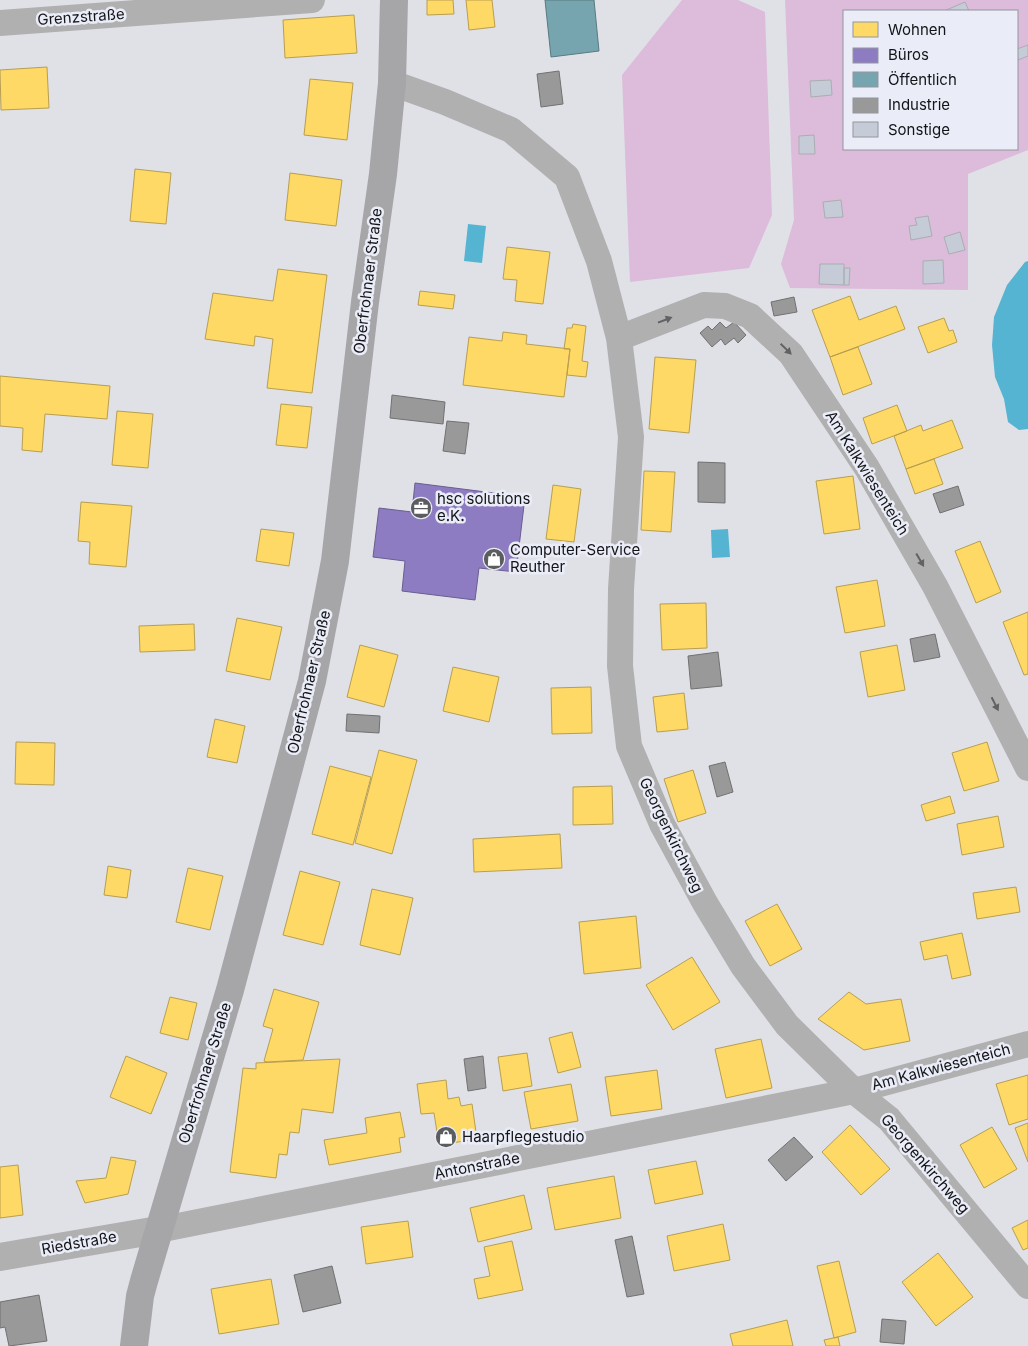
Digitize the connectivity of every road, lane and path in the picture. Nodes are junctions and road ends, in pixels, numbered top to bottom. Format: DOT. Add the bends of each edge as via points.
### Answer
graph roads {
  1 [pos="312,0"];
  2 [pos="394,0"];
  3 [pos="0,23"];
  4 [pos="392,82"];
  5 [pos="620,338"];
  6 [pos="1028,768"];
  7 [pos="1028,1044"];
  8 [pos="854,1091"];
  9 [pos="158,1230"];
  10 [pos="0,1257"];
  11 [pos="1028,1286"];
  12 [pos="134,1346"];
  1 -- 3 [label="street, Grenzstraße"];
  2 -- 4 [label="main road, Oberfrohnaer Straße"];
  4 -- 5 [label="street, Georgenkirchweg" via="511,130 567,177 599,261"];
  4 -- 9 [label="main road, Oberfrohnaer Straße" via="335,561 312,681 230,990"];
  5 -- 6 [label="street, Am Kalkwiesenteich, one-way" via="704,305 725,306 750,316 791,354 867,468 930,577"];
  5 -- 8 [label="street, Georgenkirchweg" via="631,437 620,647 629,746 662,824 704,903 743,966 787,1025"];
  7 -- 8 [label="street, Am Kalkwiesenteich"];
  8 -- 9 [label="street, Antonstraße"];
  8 -- 11 [label="street, Georgenkirchweg" via="889,1119"];
  9 -- 10 [label="street, Riedstraße"];
  9 -- 12 [label="main road, Oberfrohnaer Straße" via="140,1296"];
}
